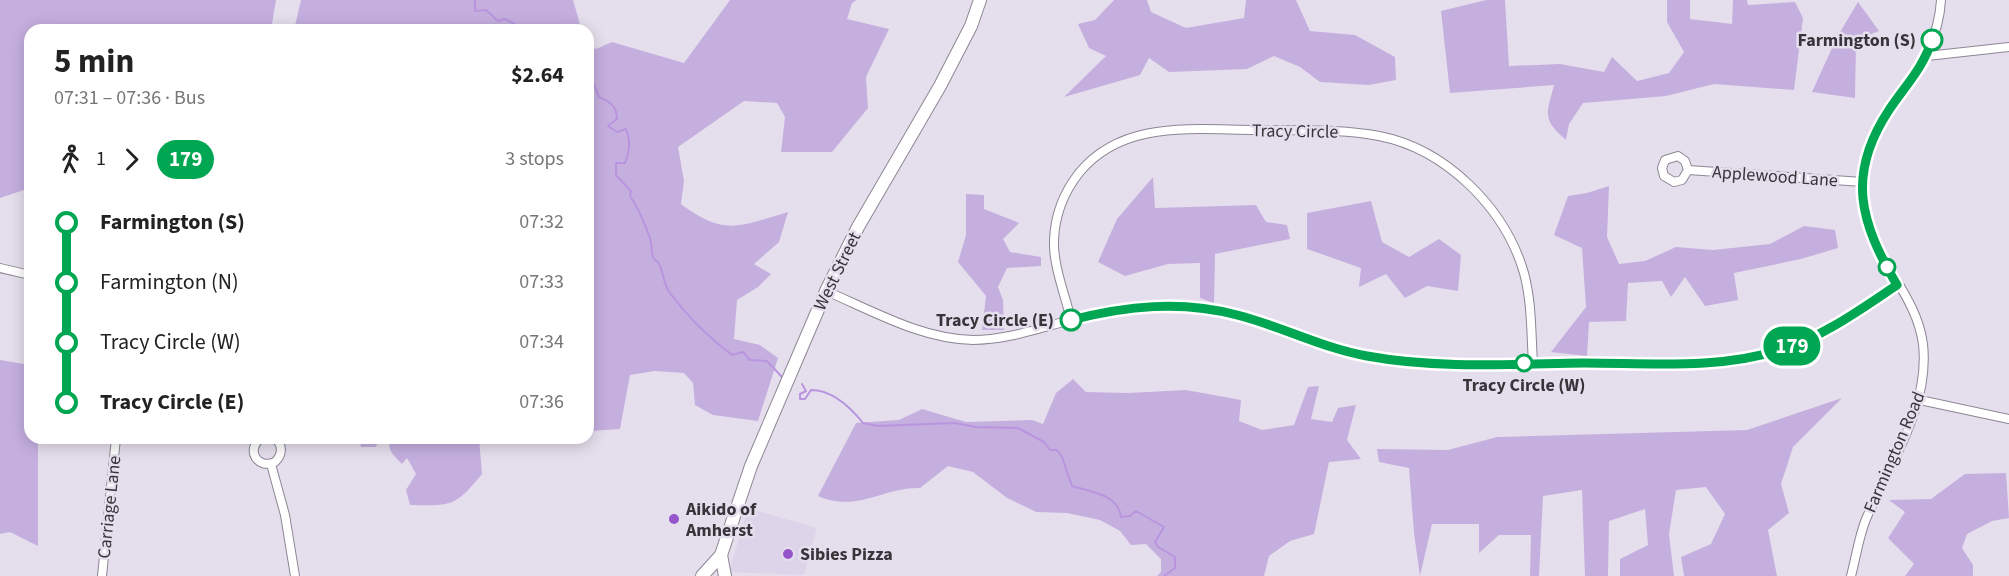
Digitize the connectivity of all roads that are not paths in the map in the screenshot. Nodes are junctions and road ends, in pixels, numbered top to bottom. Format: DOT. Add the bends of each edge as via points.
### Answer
graph roads {
  1 [pos="980,0"];
  2 [pos="1941,0"];
  3 [pos="2009,47"];
  4 [pos="1927,56"];
  5 [pos="1688,170"];
  6 [pos="1863,182"];
  7 [pos="0,268"];
  8 [pos="24,274"];
  9 [pos="1897,285"];
  10 [pos="826,291"];
  11 [pos="1071,320"];
  12 [pos="1533,363"];
  13 [pos="1920,400"];
  14 [pos="2009,419"];
  15 [pos="115,444"];
  16 [pos="255,444"];
  17 [pos="280,444"];
  18 [pos="271,464"];
  19 [pos="721,555"];
  20 [pos="704,574"];
  21 [pos="725,575"];
  22 [pos="102,576"];
  23 [pos="295,576"];
  24 [pos="1851,576"];
  1 -- 10 [label="main road, West Street" via="940,86 858,227"];
  2 -- 4 [label="street, Farmington Road"];
  3 -- 4 [label="street"];
  4 -- 6 [label="street, Farmington Road" via="1875,133"];
  5 -- 6 [label="street, Applewood Lane"];
  6 -- 9 [label="street, Farmington Road" via="1868,230"];
  7 -- 8 [label="street"];
  9 -- 12 [label="street" via="1815,336 1750,358 1702,363"];
  9 -- 13 [label="street, Farmington Road" via="1914,315 1922,342 1925,375"];
  10 -- 11 [label="street" via="913,328 954,339 1007,337"];
  10 -- 19 [label="main road, West Street" via="751,466"];
  11 -- 12 [label="street" via="1141,306 1193,306 1238,315 1367,356 1421,363"];
  11 -- 12 [label="street, Tracy Circle" via="1055,255 1056,219 1074,180 1103,150 1135,135 1172,129 1340,131 1380,136 1409,145 1447,167 1484,199 1524,272"];
  13 -- 14 [label="street"];
  13 -- 24 [label="street, Farmington Road" via="1865,522"];
  15 -- 22 [label="street, Carriage Lane"];
  16 -- 18 [label="street" via="254,454 261,463"];
  17 -- 18 [label="street" via="277,460"];
  18 -- 23 [label="street" via="285,515"];
  19 -- 20 [label="main road, West Street"];
  19 -- 21 [label="main road, West Street"];
  20 -- 21 [label="main road, West Street" via="718,570"];
}
